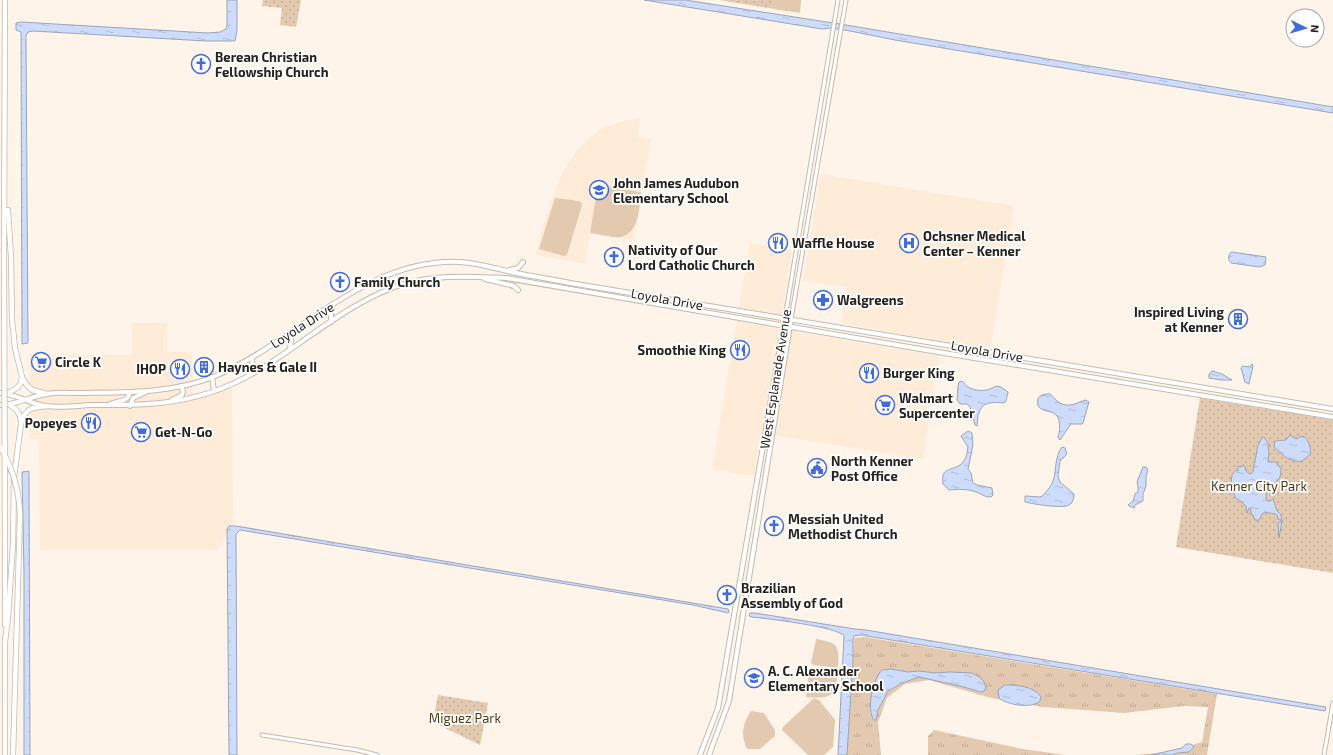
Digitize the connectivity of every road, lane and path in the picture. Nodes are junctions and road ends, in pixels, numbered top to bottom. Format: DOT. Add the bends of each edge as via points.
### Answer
graph roads {
  1 [pos="5,0"];
  2 [pos="838,0"];
  3 [pos="846,0"];
  4 [pos="5,180"];
  5 [pos="522,262"];
  6 [pos="506,271"];
  7 [pos="479,277"];
  8 [pos="518,290"];
  9 [pos="331,306"];
  10 [pos="771,316"];
  11 [pos="785,318"];
  12 [pos="791,320"];
  13 [pos="331,322"];
  14 [pos="770,323"];
  15 [pos="784,325"];
  16 [pos="790,326"];
  17 [pos="292,332"];
  18 [pos="934,342"];
  19 [pos="290,349"];
  20 [pos="932,350"];
  21 [pos="252,357"];
  22 [pos="1044,361"];
  23 [pos="1043,369"];
  24 [pos="1103,371"];
  25 [pos="253,373"];
  26 [pos="776,373"];
  27 [pos="783,374"];
  28 [pos="1125,374"];
  29 [pos="212,377"];
  30 [pos="22,378"];
  31 [pos="1102,378"];
  32 [pos="1124,382"];
  33 [pos="1187,385"];
  34 [pos="182,386"];
  35 [pos="148,391"];
  36 [pos="130,392"];
  37 [pos="214,392"];
  38 [pos="1186,392"];
  39 [pos="0,393"];
  40 [pos="8,393"];
  41 [pos="1238,393"];
  42 [pos="47,394"];
  43 [pos="28,400"];
  44 [pos="1236,401"];
  45 [pos="164,403"];
  46 [pos="1300,403"];
  47 [pos="0,405"];
  48 [pos="10,405"];
  49 [pos="107,405"];
  50 [pos="47,406"];
  51 [pos="130,406"];
  52 [pos="770,406"];
  53 [pos="777,407"];
  54 [pos="1333,409"];
  55 [pos="1299,411"];
  56 [pos="1333,416"];
  57 [pos="21,424"];
  58 [pos="765,439"];
  59 [pos="772,440"];
  60 [pos="0,447"];
  61 [pos="759,475"];
  62 [pos="766,476"];
  63 [pos="5,642"];
  64 [pos="736,658"];
  65 [pos="727,661"];
  66 [pos="723,684"];
  67 [pos="730,692"];
  68 [pos="1333,703"];
  69 [pos="1331,722"];
  70 [pos="262,735"];
  71 [pos="5,755"];
  72 [pos="13,755"];
  73 [pos="377,755"];
  74 [pos="700,755"];
  75 [pos="709,755"];
  76 [pos="1324,755"];
  1 -- 4 [label="highway"];
  2 -- 11 [label="street, West Esplanade Avenue"];
  3 -- 12 [label="street, West Esplanade Avenue"];
  4 -- 30 [label="highway" via="12,257 12,320"];
  4 -- 63 [label="highway, bridge"];
  5 -- 6 [label="main road" via="516,270"];
  6 -- 9 [label="main road, Loyola Drive" via="459,262 436,263 380,277"];
  6 -- 10 [label="main road, Loyola Drive"];
  7 -- 8 [label="main road" via="514,286"];
  7 -- 13 [label="main road, Loyola Drive" via="438,277 409,282 369,298"];
  7 -- 14 [label="main road, Loyola Drive" via="506,278"];
  9 -- 13 [label="main road"];
  9 -- 17 [label="main road, Loyola Drive"];
  10 -- 11 [label="main road, Loyola Drive"];
  10 -- 14 [label="main road"];
  11 -- 12 [label="main road, Loyola Drive"];
  11 -- 15 [label="main road, West Esplanade Avenue"];
  12 -- 16 [label="main road, West Esplanade Avenue"];
  12 -- 18 [label="main road, Loyola Drive"];
  13 -- 19 [label="main road, Loyola Drive"];
  14 -- 15 [label="main road, Loyola Drive"];
  15 -- 16 [label="main road, Loyola Drive"];
  15 -- 26 [label="main road, West Esplanade Avenue"];
  16 -- 20 [label="main road, Loyola Drive"];
  16 -- 27 [label="main road, West Esplanade Avenue"];
  17 -- 19 [label="main road"];
  17 -- 21 [label="main road, Loyola Drive"];
  18 -- 20 [label="main road"];
  18 -- 22 [label="main road, Loyola Drive"];
  19 -- 25 [label="main road, Loyola Drive"];
  20 -- 23 [label="main road, Loyola Drive"];
  21 -- 25 [label="main road"];
  21 -- 29 [label="main road, Loyola Drive"];
  22 -- 23 [label="main road"];
  22 -- 24 [label="main road, Loyola Drive"];
  23 -- 31 [label="main road, Loyola Drive"];
  24 -- 28 [label="main road, Loyola Drive"];
  24 -- 31 [label="main road"];
  25 -- 37 [label="main road, Loyola Drive"];
  26 -- 27 [label="main road"];
  26 -- 52 [label="main road, West Esplanade Avenue"];
  27 -- 53 [label="main road, West Esplanade Avenue"];
  28 -- 32 [label="main road"];
  28 -- 33 [label="main road, Loyola Drive"];
  29 -- 34 [label="main road, Loyola Drive"];
  29 -- 37 [label="main road"];
  30 -- 40 [label="highway" via="18,388"];
  30 -- 42 [label="highway" via="29,388"];
  31 -- 32 [label="main road, Loyola Drive"];
  32 -- 38 [label="main road, Loyola Drive"];
  33 -- 38 [label="main road"];
  33 -- 41 [label="main road, Loyola Drive"];
  34 -- 35 [label="main road, Loyola Drive"];
  34 -- 45 [label="main road" via="182,395"];
  35 -- 36 [label="main road, Loyola Drive"];
  35 -- 51 [label="main road" via="133,398"];
  36 -- 42 [label="main road, Loyola Drive"];
  36 -- 49 [label="main road" via="124,401"];
  37 -- 45 [label="main road, Loyola Drive"];
  38 -- 44 [label="main road, Loyola Drive"];
  39 -- 40 [label="main road, Loyola Drive"];
  40 -- 43 [label="main road, Loyola Drive"];
  41 -- 44 [label="main road"];
  41 -- 46 [label="main road, Loyola Drive"];
  42 -- 43 [label="main road, Loyola Drive"];
  43 -- 48 [label="main road, Loyola Drive"];
  43 -- 50 [label="main road, Loyola Drive"];
  44 -- 55 [label="main road, Loyola Drive"];
  45 -- 51 [label="main road, Loyola Drive"];
  46 -- 54 [label="main road, Loyola Drive"];
  46 -- 55 [label="main road"];
  47 -- 48 [label="main road, Loyola Drive"];
  48 -- 57 [label="highway" via="17,410"];
  49 -- 50 [label="main road, Loyola Drive"];
  49 -- 51 [label="main road, Loyola Drive"];
  50 -- 57 [label="highway" via="29,410"];
  52 -- 53 [label="main road"];
  52 -- 58 [label="main road, West Esplanade Avenue"];
  53 -- 59 [label="main road, West Esplanade Avenue"];
  55 -- 56 [label="main road, Loyola Drive"];
  57 -- 63 [label="highway" via="14,477 13,544"];
  58 -- 59 [label="main road"];
  58 -- 61 [label="main road, West Esplanade Avenue"];
  59 -- 62 [label="main road, West Esplanade Avenue"];
  60 -- 72 [label="highway, bridge" via="13,472 20,502"];
  61 -- 62 [label="main road"];
  61 -- 65 [label="main road, West Esplanade Avenue"];
  62 -- 64 [label="main road, West Esplanade Avenue"];
  63 -- 71 [label="highway"];
  64 -- 65 [label="main road"];
  64 -- 67 [label="main road, West Esplanade Avenue"];
  65 -- 66 [label="main road, West Esplanade Avenue"];
  66 -- 67 [label="main road"];
  66 -- 74 [label="main road, West Esplanade Avenue" via="718,708"];
  67 -- 75 [label="main road, West Esplanade Avenue"];
  68 -- 69 [label="street"];
  69 -- 76 [label="street"];
  70 -- 73 [label="street"];
}
